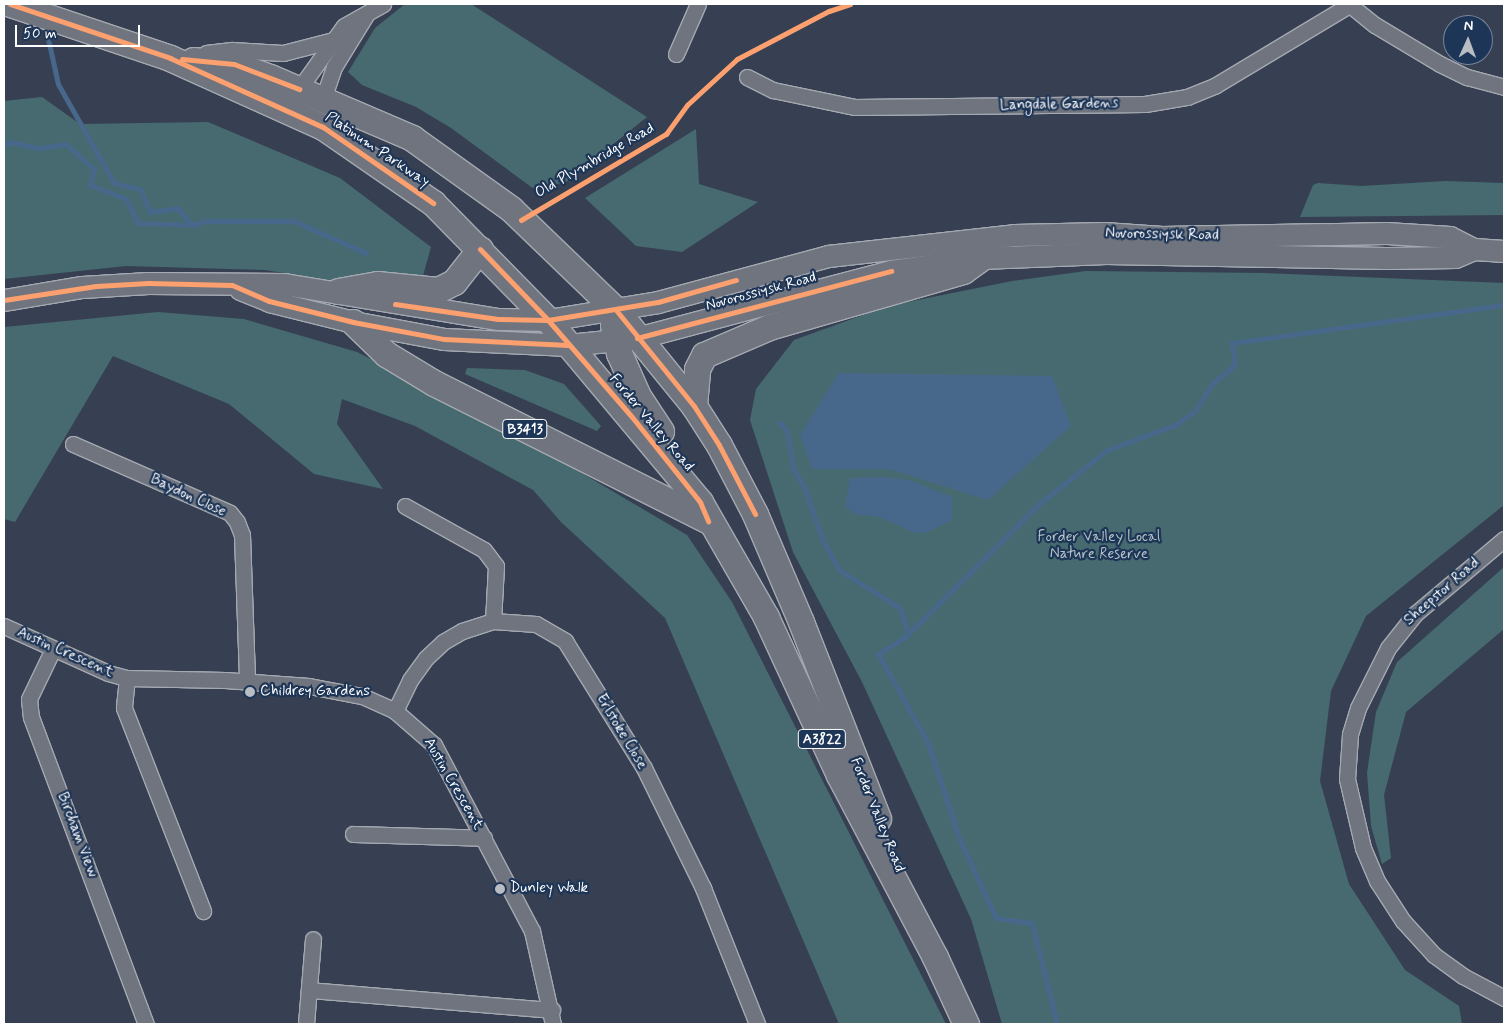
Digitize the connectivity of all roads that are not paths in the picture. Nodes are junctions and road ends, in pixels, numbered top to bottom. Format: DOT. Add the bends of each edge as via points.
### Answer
graph roads {
  1 [pos="10,4"];
  2 [pos="383,4"];
  3 [pos="698,4"];
  4 [pos="1350,4"];
  5 [pos="368,12"];
  6 [pos="333,40"];
  7 [pos="676,54"];
  8 [pos="170,58"];
  9 [pos="746,77"];
  10 [pos="1504,87"];
  11 [pos="299,89"];
  12 [pos="323,99"];
  13 [pos="323,127"];
  14 [pos="1474,248"];
  15 [pos="480,249"];
  16 [pos="1504,251"];
  17 [pos="981,258"];
  18 [pos="506,276"];
  19 [pos="232,285"];
  20 [pos="338,291"];
  21 [pos="4,300"];
  22 [pos="616,310"];
  23 [pos="548,320"];
  24 [pos="353,322"];
  25 [pos="626,339"];
  26 [pos="568,345"];
  27 [pos="694,406"];
  28 [pos="73,444"];
  29 [pos="405,506"];
  30 [pos="704,512"];
  31 [pos="1504,539"];
  32 [pos="492,621"];
  33 [pos="4,626"];
  34 [pos="53,648"];
  35 [pos="127,678"];
  36 [pos="247,681"];
  37 [pos="396,711"];
  38 [pos="353,834"];
  39 [pos="484,838"];
  40 [pos="203,911"];
  41 [pos="313,939"];
  42 [pos="935,957"];
  43 [pos="309,990"];
  44 [pos="1504,998"];
  45 [pos="553,1017"];
  46 [pos="146,1024"];
  47 [pos="306,1024"];
  48 [pos="757,1024"];
  49 [pos="966,1024"];
  1 -- 8 [label="main road, Platinum Parkway"];
  2 -- 5 [label="street"];
  3 -- 7 [label="street"];
  4 -- 9 [label="street, Langdale Gardens" via="1216,85 1187,97 1145,104 855,107 773,90"];
  4 -- 10 [label="street" via="1375,25 1440,64 1467,77"];
  5 -- 6 [label="street" via="344,26"];
  5 -- 12 [label="street" via="334,67"];
  6 -- 8 [label="street" via="283,53 232,50"];
  6 -- 11 [label="street"];
  8 -- 11 [label="main road, Platinum Parkway" via="234,64"];
  8 -- 13 [label="main road, Platinum Parkway / A3822"];
  11 -- 12 [label="main road, Platinum Parkway"];
  11 -- 13 [label="street" via="297,92"];
  12 -- 22 [label="main road, Platinum Parkway" via="412,138 511,209"];
  13 -- 15 [label="main road, Platinum Parkway / A3822" via="433,203"];
  14 -- 16 [label="main road, Novorossiysk Road"];
  14 -- 17 [label="main road, Novorossiysk Road" via="1455,257 1097,254"];
  14 -- 22 [label="main road, Novorossiysk Road" via="1450,237 1386,233 1162,237 1104,233 1014,235 828,256 658,302"];
  15 -- 18 [label="main road, Platinum Parkway / A3822"];
  15 -- 20 [label="main road" via="454,282 438,290 377,284"];
  17 -- 25 [label="main road, Novorossiysk Road" via="891,271"];
  17 -- 27 [label="main road" via="963,271 769,327 704,355 696,369"];
  18 -- 23 [label="main road, Forder Valley Road / A3822"];
  19 -- 20 [label="main road" via="284,284"];
  19 -- 21 [label="main road" via="148,283 96,286"];
  19 -- 24 [label="main road" via="269,300"];
  20 -- 23 [label="main road" via="374,301 498,319"];
  22 -- 23 [label="main road, Novorossiysk Road"];
  22 -- 25 [label="main road"];
  23 -- 26 [label="main road, Forder Valley Road / A3822"];
  24 -- 26 [label="main road" via="474,343"];
  24 -- 30 [label="main road, B3413" via="386,354 434,383"];
  25 -- 26 [label="main road, Novorossiysk Road"];
  25 -- 27 [label="main road, Forder Valley Road / A3822"];
  25 -- 30 [label="main road" via="638,396 693,476"];
  26 -- 30 [label="main road, Forder Valley Road / A3822" via="632,417"];
  27 -- 42 [label="main road, Forder Valley Road / A3822" via="719,445 755,514"];
  28 -- 36 [label="street, Baydon Close" via="230,513 237,522 242,535"];
  29 -- 32 [label="street" via="484,550 496,566"];
  30 -- 42 [label="main road, Forder Valley Road / A3822" via="766,618 839,775"];
  31 -- 44 [label="street, Sheepstor Road" via="1447,585 1402,628 1367,687 1353,726 1347,756 1351,804 1363,848 1392,906 1434,955 1463,976"];
  32 -- 37 [label="street, Erlstoke Close" via="462,630 443,642 410,680"];
  32 -- 48 [label="street, Erlstoke Close" via="536,624 565,641 644,768 703,888"];
  33 -- 34 [label="street, Austin Crescent"];
  34 -- 35 [label="street, Austin Crescent" via="108,673"];
  34 -- 46 [label="street, Bircham View" via="29,699 31,717"];
  35 -- 36 [label="street, Austin Crescent"];
  35 -- 40 [label="street" via="124,708"];
  36 -- 37 [label="street, Austin Crescent" via="309,686 362,696"];
  37 -- 39 [label="street, Austin Crescent" via="434,744"];
  38 -- 39 [label="street"];
  39 -- 45 [label="street, Austin Crescent" via="532,931"];
  41 -- 43 [label="street"];
  42 -- 49 [label="main road, Forder Valley Road / A3822"];
  43 -- 45 [label="street"];
  43 -- 47 [label="street"];
}
